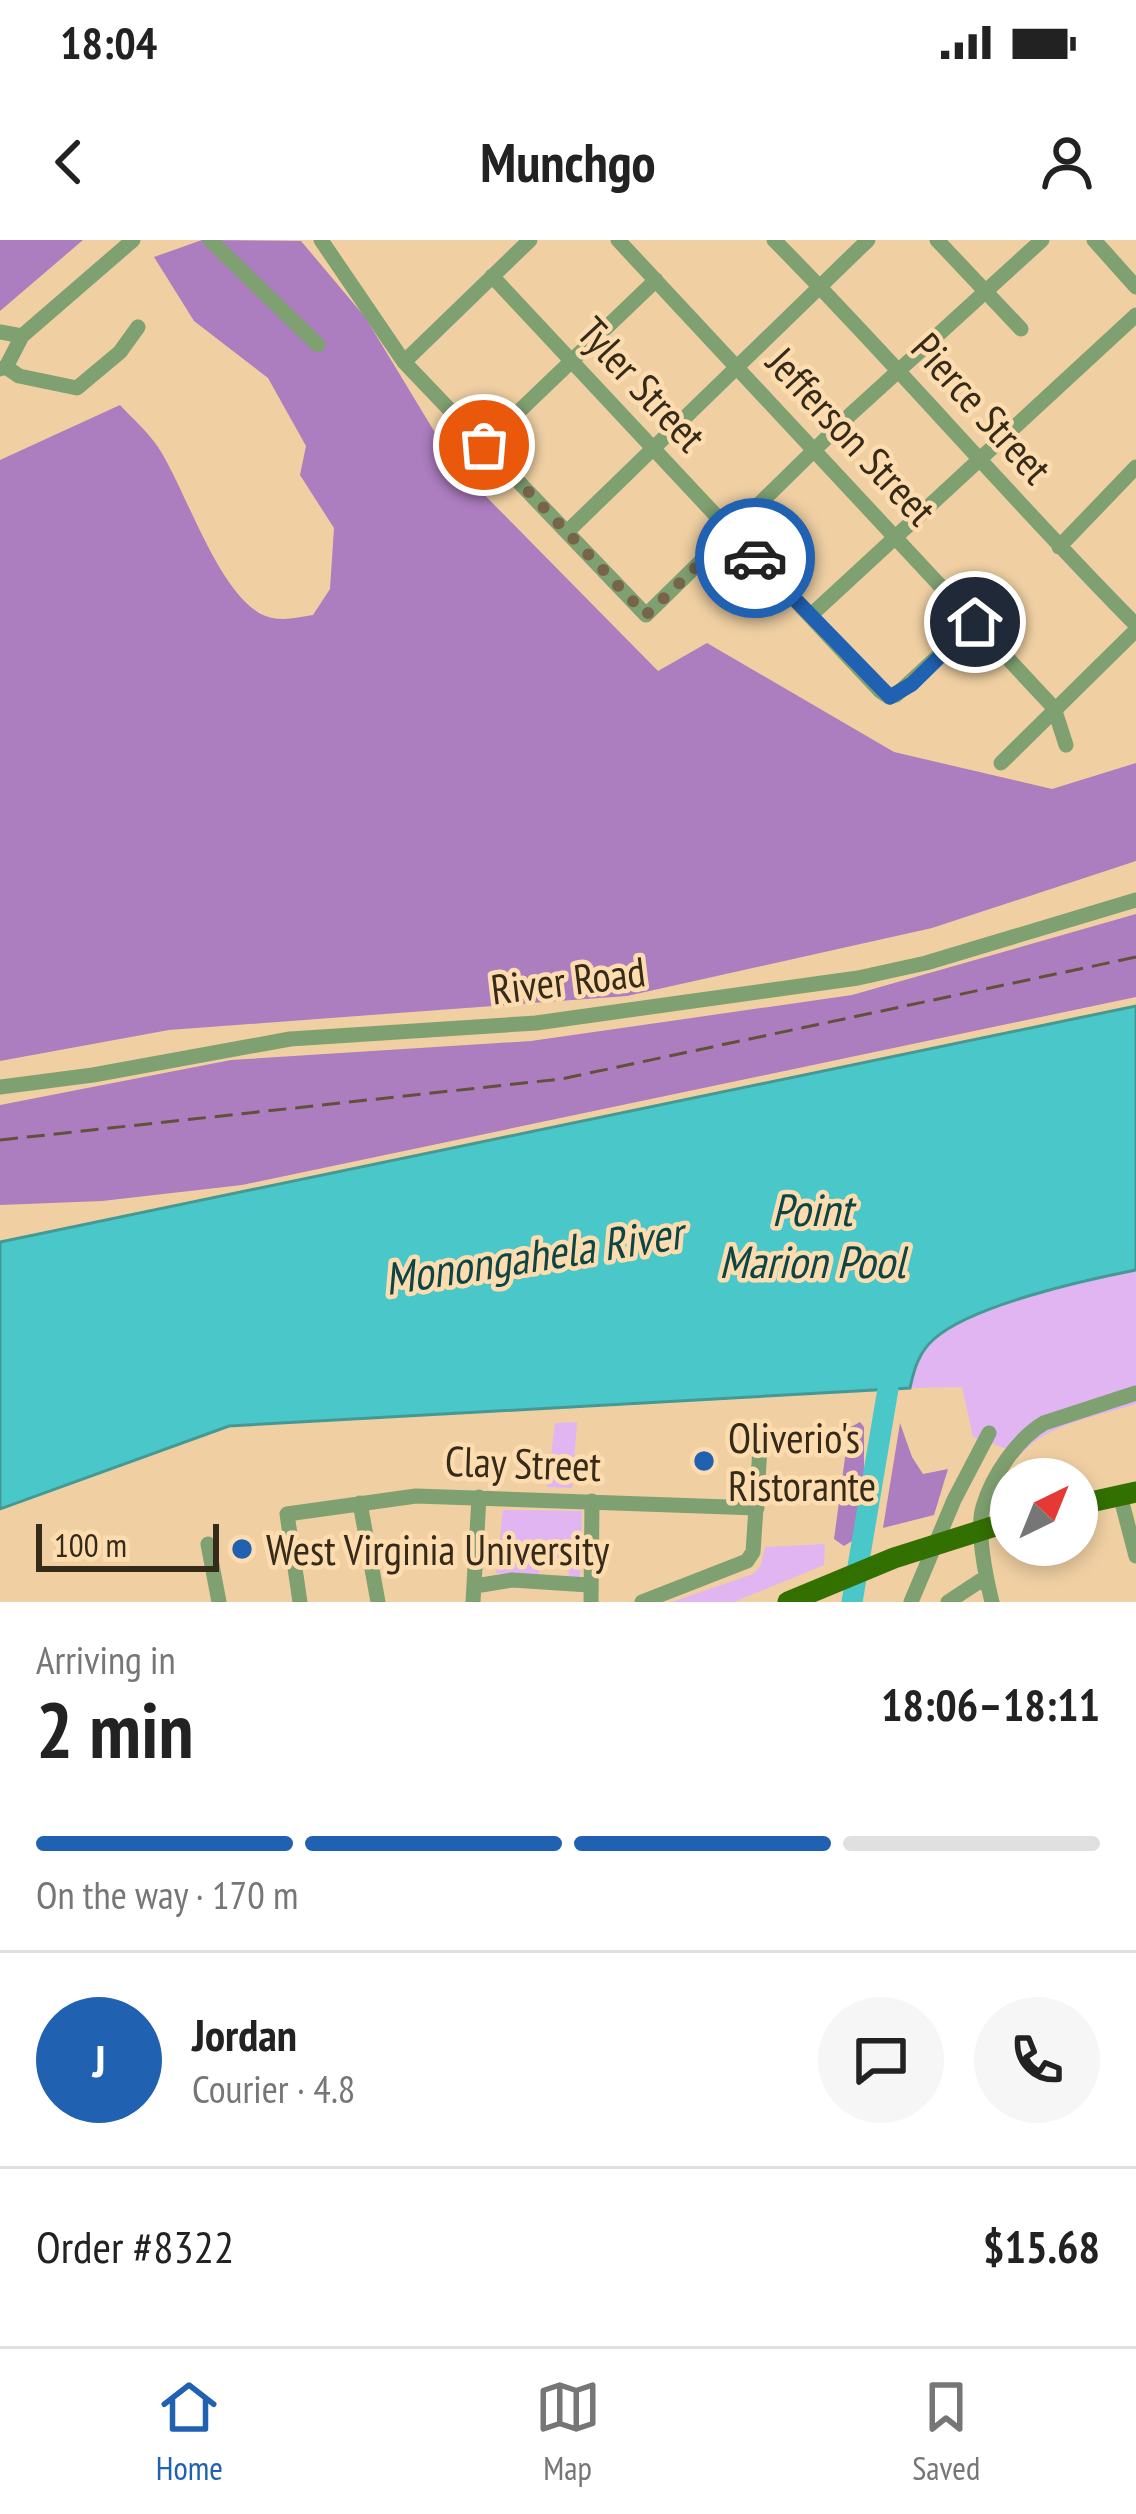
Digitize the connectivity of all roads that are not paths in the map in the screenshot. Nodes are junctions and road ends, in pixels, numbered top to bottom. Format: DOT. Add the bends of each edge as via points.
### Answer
graph roads {
  1 [pos="134,240"];
  2 [pos="210,240"];
  3 [pos="321,240"];
  4 [pos="530,240"];
  5 [pos="617,240"];
  6 [pos="774,240"];
  7 [pos="868,240"];
  8 [pos="937,240"];
  9 [pos="1042,240"];
  10 [pos="1094,240"];
  11 [pos="492,276"];
  12 [pos="656,280"];
  13 [pos="819,286"];
  14 [pos="1136,287"];
  15 [pos="986,292"];
  16 [pos="1136,315"];
  17 [pos="138,327"];
  18 [pos="1021,329"];
  19 [pos="0,332"];
  20 [pos="22,336"];
  21 [pos="319,345"];
  22 [pos="571,360"];
  23 [pos="404,362"];
  24 [pos="736,366"];
  25 [pos="3,368"];
  26 [pos="900,368"];
  27 [pos="484,445"];
  28 [pos="653,450"];
  29 [pos="815,450"];
  30 [pos="981,458"];
  31 [pos="1136,467"];
  32 [pos="567,532"];
  33 [pos="732,533"];
  34 [pos="898,537"];
  35 [pos="1059,548"];
  36 [pos="810,616"];
  37 [pos="975,622"];
  38 [pos="1136,628"];
  39 [pos="1054,708"];
  40 [pos="1066,745"];
  41 [pos="1001,763"];
  42 [pos="1136,900"];
  43 [pos="0,1087"];
  44 [pos="1136,1393"];
  45 [pos="989,1433"];
  46 [pos="760,1434"];
  47 [pos="1128,1493"];
  48 [pos="479,1498"];
  49 [pos="1098,1500"];
  50 [pos="592,1501"];
  51 [pos="360,1503"];
  52 [pos="757,1508"];
  53 [pos="990,1526"];
  54 [pos="983,1528"];
  55 [pos="208,1544"];
  56 [pos="1136,1556"];
  57 [pos="986,1577"];
  58 [pos="590,1593"];
  59 [pos="474,1594"];
  60 [pos="218,1602"];
  61 [pos="300,1602"];
  62 [pos="378,1602"];
  63 [pos="642,1602"];
  64 [pos="789,1602"];
  65 [pos="911,1602"];
  66 [pos="948,1602"];
  67 [pos="992,1602"];
  1 -- 20 [label="street"];
  2 -- 21 [label="street"];
  3 -- 23 [label="street"];
  4 -- 11 [label="street"];
  5 -- 12 [label="street, Jefferson Street"];
  6 -- 13 [label="street, Pierce Street"];
  7 -- 13 [label="street"];
  8 -- 15 [label="street"];
  9 -- 15 [label="street"];
  10 -- 14 [label="street"];
  11 -- 22 [label="street, Tyler Street"];
  11 -- 23 [label="street"];
  12 -- 22 [label="street"];
  12 -- 24 [label="street, Jefferson Street"];
  13 -- 24 [label="street"];
  13 -- 26 [label="street, Pierce Street"];
  15 -- 18 [label="street"];
  15 -- 26 [label="street"];
  16 -- 30 [label="street"];
  17 -- 25 [label="street" via="77,388"];
  19 -- 20 [label="street"];
  20 -- 25 [label="street"];
  22 -- 27 [label="street"];
  22 -- 28 [label="street, Tyler Street"];
  23 -- 27 [label="street"];
  24 -- 28 [label="street"];
  24 -- 29 [label="street, Jefferson Street"];
  26 -- 29 [label="street"];
  26 -- 30 [label="street, Pierce Street"];
  27 -- 32 [label="street"];
  28 -- 32 [label="street"];
  28 -- 33 [label="street, Tyler Street"];
  29 -- 33 [label="street"];
  29 -- 34 [label="street, Jefferson Street"];
  30 -- 34 [label="street"];
  30 -- 35 [label="street, Pierce Street"];
  31 -- 35 [label="street"];
  32 -- 33 [label="street" via="646,615"];
  33 -- 36 [label="street, Tyler Street"];
  34 -- 36 [label="street"];
  34 -- 37 [label="street, Jefferson Street"];
  35 -- 38 [label="street, Pierce Street"];
  36 -- 37 [label="street, Tyler Street" via="890,697"];
  37 -- 39 [label="street, Jefferson Street"];
  38 -- 39 [label="street"];
  39 -- 40 [label="street, Jefferson Street"];
  39 -- 41 [label="street"];
  42 -- 43 [label="street, River Road" via="858,978 536,1024 290,1039"];
  44 -- 54 [label="street" via="1032,1431 982,1509"];
  45 -- 65 [label="street"];
  46 -- 52 [label="street"];
  47 -- 49 [label="main road"];
  47 -- 56 [label="street"];
  48 -- 50 [label="street, Clay Street"];
  48 -- 51 [label="street, Clay Street"];
  48 -- 59 [label="street"];
  50 -- 52 [label="street, Clay Street"];
  50 -- 58 [label="street"];
  51 -- 61 [label="street, Clay Street" via="287,1514"];
  51 -- 62 [label="street"];
  52 -- 63 [label="street" via="747,1561"];
  53 -- 54 [label="main road"];
  54 -- 57 [label="street"];
  54 -- 64 [label="main road"];
  55 -- 60 [label="street"];
  57 -- 66 [label="street"];
  57 -- 67 [label="street"];
  58 -- 59 [label="street" via="512,1580"];
}
